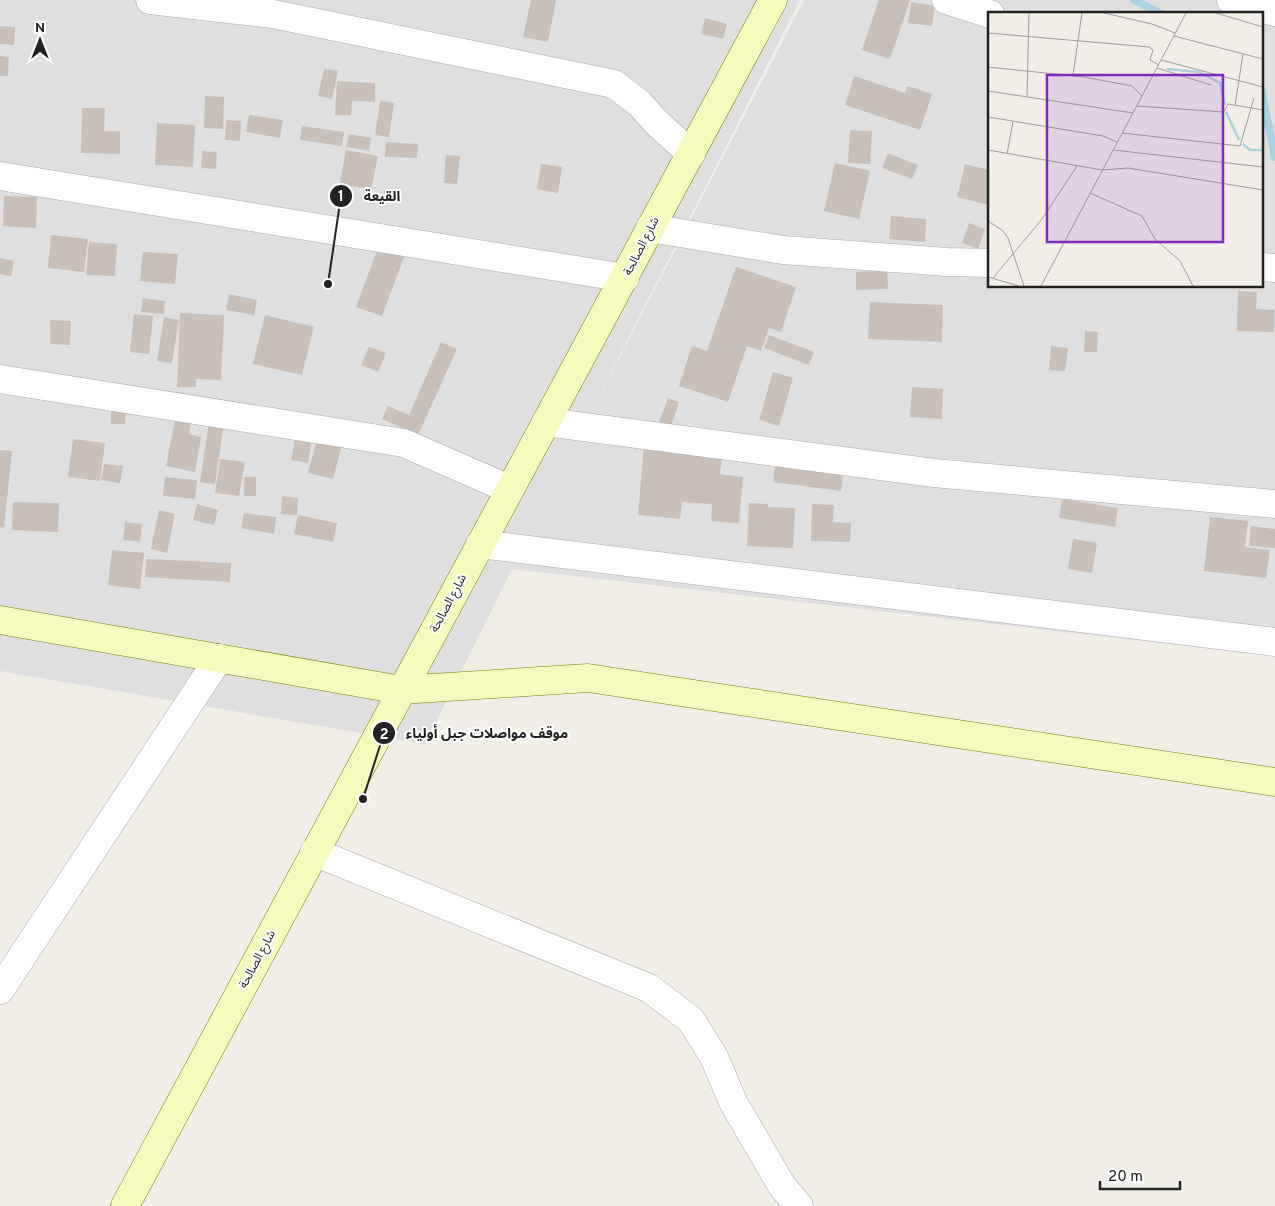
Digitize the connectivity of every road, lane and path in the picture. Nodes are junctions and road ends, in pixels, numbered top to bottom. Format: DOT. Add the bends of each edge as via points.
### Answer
graph roads {
  1 [pos="150,0"];
  2 [pos="773,0"];
  3 [pos="946,0"];
  4 [pos="1231,0"];
  5 [pos="187,2"];
  6 [pos="1275,12"];
  7 [pos="988,13"];
  8 [pos="691,154"];
  9 [pos="0,176"];
  10 [pos="650,228"];
  11 [pos="988,263"];
  12 [pos="1262,267"];
  13 [pos="1275,268"];
  14 [pos="625,278"];
  15 [pos="0,379"];
  16 [pos="546,422"];
  17 [pos="509,489"];
  18 [pos="1275,504"];
  19 [pos="480,544"];
  20 [pos="0,620"];
  21 [pos="1275,642"];
  22 [pos="219,658"];
  23 [pos="401,690"];
  24 [pos="1275,782"];
  25 [pos="314,852"];
  26 [pos="0,990"];
  27 [pos="125,1206"];
  28 [pos="799,1206"];
  1 -- 5 [label="street"];
  2 -- 8 [label="main road, شارع الصالحة"];
  3 -- 7 [label="street"];
  4 -- 6 [label="street"];
  5 -- 8 [label="street" via="273,14 614,84 639,103"];
  8 -- 10 [label="main road, شارع الصالحة"];
  9 -- 14 [label="street"];
  10 -- 11 [label="street" via="783,250"];
  10 -- 14 [label="main road, شارع الصالحة"];
  12 -- 13 [label="street"];
  14 -- 16 [label="main road, شارع الصالحة"];
  15 -- 17 [label="street" via="404,443"];
  16 -- 17 [label="main road, شارع الصالحة"];
  16 -- 18 [label="street" via="934,473"];
  17 -- 19 [label="main road, شارع الصالحة"];
  19 -- 21 [label="street"];
  19 -- 23 [label="main road, شارع الصالحة"];
  20 -- 22 [label="main road"];
  22 -- 23 [label="main road"];
  22 -- 26 [label="street"];
  23 -- 24 [label="main road" via="588,678"];
  23 -- 25 [label="main road, شارع الصالحة"];
  25 -- 27 [label="main road, شارع الصالحة"];
  25 -- 28 [label="street" via="649,988 691,1020 714,1057 733,1102 782,1186"];
}
